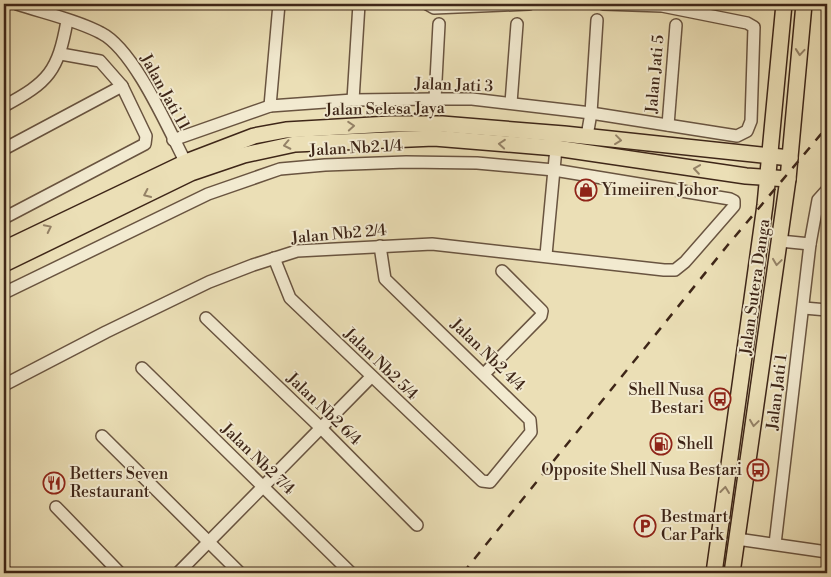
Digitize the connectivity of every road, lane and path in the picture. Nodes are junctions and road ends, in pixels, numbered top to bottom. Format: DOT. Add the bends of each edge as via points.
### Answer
graph roads {
  1 [pos="18,4"];
  2 [pos="279,4"];
  3 [pos="359,4"];
  4 [pos="427,4"];
  5 [pos="529,4"];
  6 [pos="603,4"];
  7 [pos="784,4"];
  8 [pos="804,4"];
  9 [pos="597,20"];
  10 [pos="67,21"];
  11 [pos="439,24"];
  12 [pos="517,24"];
  13 [pos="676,25"];
  14 [pos="61,54"];
  15 [pos="122,86"];
  16 [pos="435,99"];
  17 [pos="354,100"];
  18 [pos="511,104"];
  19 [pos="4,106"];
  20 [pos="270,106"];
  21 [pos="592,113"];
  22 [pos="668,125"];
  23 [pos="501,129"];
  24 [pos="587,136"];
  25 [pos="770,137"];
  26 [pos="173,140"];
  27 [pos="556,148"];
  28 [pos="4,149"];
  29 [pos="733,153"];
  30 [pos="769,157"];
  31 [pos="790,158"];
  32 [pos="188,168"];
  33 [pos="554,170"];
  34 [pos="746,176"];
  35 [pos="767,178"];
  36 [pos="788,179"];
  37 [pos="827,190"];
  38 [pos="765,204"];
  39 [pos="4,218"];
  40 [pos="780,241"];
  41 [pos="810,244"];
  42 [pos="380,246"];
  43 [pos="4,249"];
  44 [pos="546,255"];
  45 [pos="274,258"];
  46 [pos="4,264"];
  47 [pos="502,270"];
  48 [pos="675,270"];
  49 [pos="4,293"];
  50 [pos="804,308"];
  51 [pos="827,310"];
  52 [pos="206,318"];
  53 [pos="142,368"];
  54 [pos="484,374"];
  55 [pos="371,377"];
  56 [pos="4,385"];
  57 [pos="321,428"];
  58 [pos="102,436"];
  59 [pos="482,481"];
  60 [pos="264,486"];
  61 [pos="56,507"];
  62 [pos="417,525"];
  63 [pos="737,539"];
  64 [pos="209,542"];
  65 [pos="776,544"];
  66 [pos="827,552"];
  67 [pos="4,570"];
  68 [pos="7,573"];
  69 [pos="120,573"];
  70 [pos="178,573"];
  71 [pos="240,573"];
  72 [pos="351,573"];
  73 [pos="714,573"];
  74 [pos="732,573"];
  1 -- 10 [label="street, Jalan Jati 11"];
  2 -- 20 [label="street"];
  3 -- 17 [label="street"];
  4 -- 5 [label="street" via="434,8"];
  6 -- 22 [label="street, Jalan Jati 3" via="662,6 733,19 754,27 747,131 737,136"];
  7 -- 25 [label="main road, Jalan Sutera Danga"];
  8 -- 31 [label="main road, Jalan Sutera Danga, one-way"];
  9 -- 21 [label="street"];
  10 -- 14 [label="street"];
  10 -- 26 [label="street, Jalan Jati 11" via="102,33 126,55"];
  11 -- 16 [label="street"];
  12 -- 18 [label="street"];
  13 -- 22 [label="street, Jalan Jati 5"];
  14 -- 15 [label="street" via="100,61"];
  14 -- 19 [label="street" via="44,82"];
  15 -- 28 [label="street"];
  15 -- 39 [label="street" via="143,129 145,144"];
  16 -- 17 [label="street, Jalan Jati 3"];
  16 -- 18 [label="street, Jalan Jati 3"];
  17 -- 20 [label="street, Jalan Jati 3"];
  18 -- 21 [label="street, Jalan Jati 3"];
  20 -- 26 [label="street, Jalan Jati 3"];
  21 -- 22 [label="street, Jalan Jati 3"];
  21 -- 24 [label="street"];
  23 -- 24 [label="main road, Jalan Selesa Jaya"];
  23 -- 27 [label="street" via="552,141"];
  32 -- 23 [label="main road, Jalan Selesa Jaya, one-way" via="254,136 286,130 390,124"];
  24 -- 29 [label="main road, Jalan Selesa Jaya, one-way"];
  25 -- 29 [label="main road" via="757,150"];
  25 -- 30 [label="main road, Jalan Sutera Danga"];
  26 -- 32 [label="street, Jalan Jati 11"];
  27 -- 32 [label="main road, Jalan Selesa Jaya, one-way" via="434,138 295,144"];
  27 -- 33 [label="street"];
  34 -- 27 [label="main road, Jalan Selesa Jaya, one-way"];
  29 -- 30 [label="main road, Jalan Selesa Jaya"];
  30 -- 31 [label="main road, Jalan Selesa Jaya"];
  30 -- 35 [label="main road, Jalan Sutera Danga"];
  31 -- 36 [label="main road, Jalan Sutera Danga"];
  43 -- 32 [label="main road, Jalan Selesa Jaya, one-way"];
  32 -- 46 [label="main road, Jalan Selesa Jaya, one-way"];
  33 -- 44 [label="street"];
  33 -- 48 [label="street, Jalan Nb2 1/4" via="734,202 734,206"];
  33 -- 49 [label="street, Jalan Nb2 1/4" via="477,163 406,162 280,169 208,194"];
  34 -- 35 [label="main road, Jalan Selesa Jaya"];
  34 -- 38 [label="main road" via="760,190"];
  35 -- 36 [label="main road, Jalan Selesa Jaya"];
  35 -- 38 [label="main road, Jalan Sutera Danga"];
  36 -- 40 [label="main road, Jalan Sutera Danga"];
  37 -- 41 [label="street, Jalan Jati 1" via="818,200"];
  73 -- 38 [label="main road, Jalan Sutera Danga, one-way"];
  40 -- 41 [label="street"];
  40 -- 63 [label="main road, Jalan Sutera Danga, one-way"];
  41 -- 50 [label="street, Jalan Jati 1"];
  42 -- 44 [label="street, Jalan Nb2 2/4" via="432,244"];
  42 -- 45 [label="street, Jalan Nb2 2/4" via="297,251"];
  42 -- 54 [label="street, Jalan Nb2 4/4" via="385,279"];
  44 -- 48 [label="street, Jalan Nb2 2/4"];
  45 -- 55 [label="street, Jalan Nb2 5/4" via="290,298"];
  45 -- 56 [label="street, Jalan Nb2 2/4" via="210,282"];
  47 -- 54 [label="street" via="542,311 541,316"];
  50 -- 51 [label="street"];
  50 -- 65 [label="street, Jalan Jati 1"];
  52 -- 57 [label="street, Jalan Nb2 6/4"];
  53 -- 60 [label="street, Jalan Nb2 7/4"];
  54 -- 59 [label="street, Jalan Nb2 4/4" via="530,420 532,426 531,432 491,480"];
  55 -- 57 [label="street"];
  55 -- 59 [label="street, Jalan Nb2 5/4"];
  57 -- 60 [label="street"];
  57 -- 62 [label="street, Jalan Nb2 6/4"];
  58 -- 64 [label="street"];
  60 -- 64 [label="street"];
  60 -- 72 [label="street, Jalan Nb2 7/4"];
  61 -- 69 [label="street"];
  63 -- 65 [label="street"];
  63 -- 74 [label="main road, Jalan Sutera Danga"];
  64 -- 70 [label="street"];
  64 -- 71 [label="street"];
  65 -- 66 [label="street"];
  67 -- 68 [label="street"];
}
